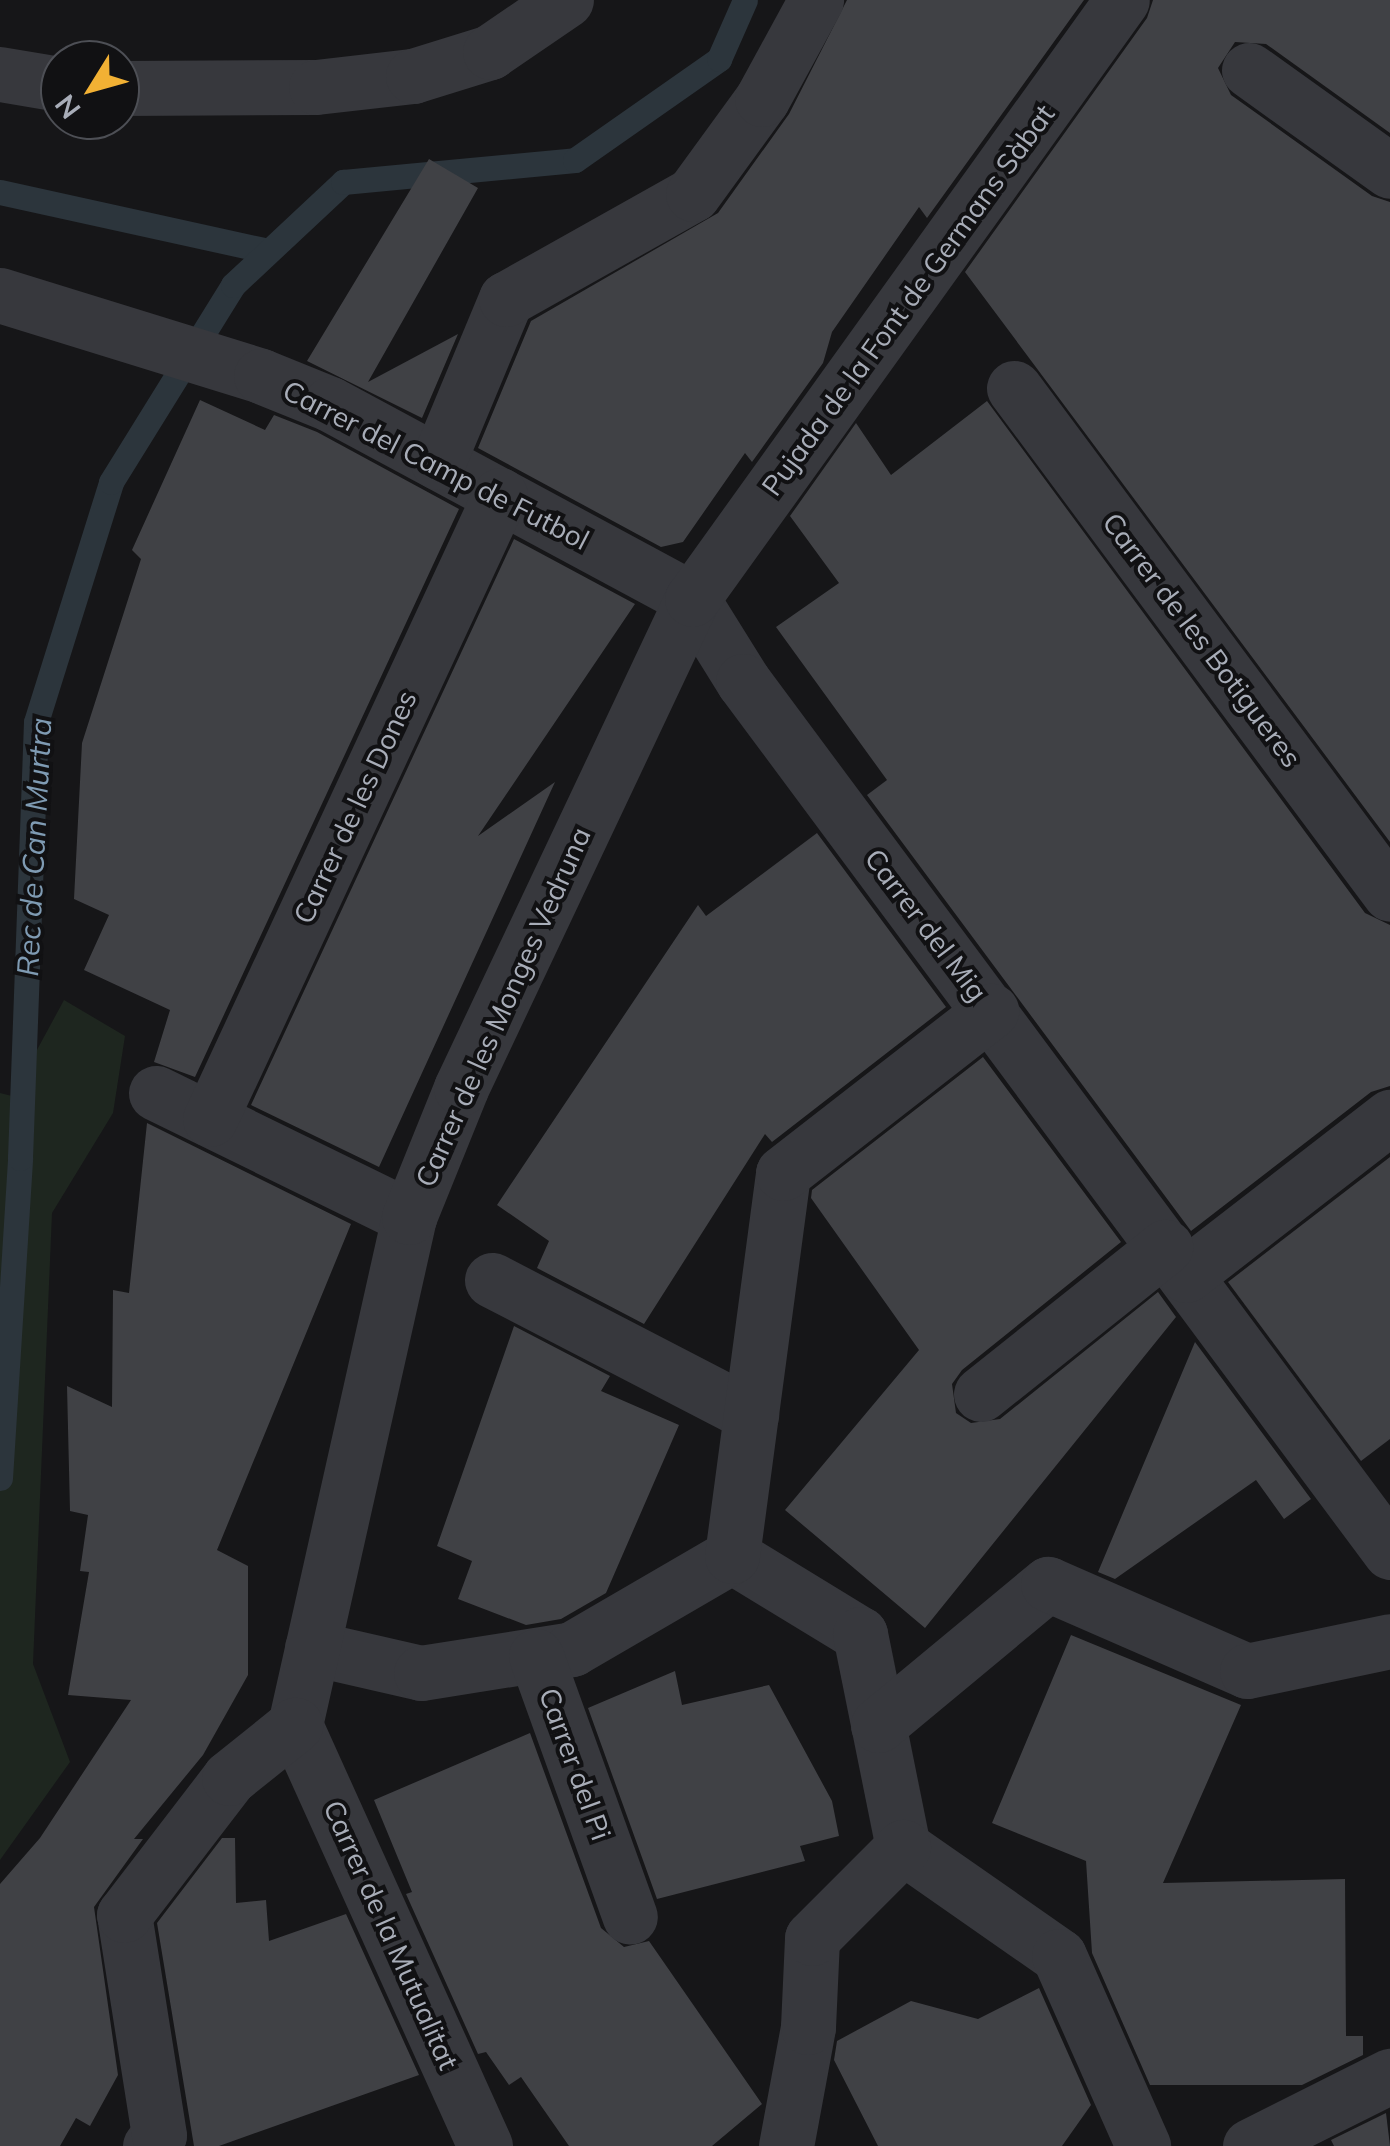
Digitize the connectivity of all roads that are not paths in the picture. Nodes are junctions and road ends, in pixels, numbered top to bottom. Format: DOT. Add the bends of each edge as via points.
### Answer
graph roads {
  1 [pos="566,0"];
  2 [pos="816,0"];
  3 [pos="1122,0"];
  4 [pos="1249,70"];
  5 [pos="0,74"];
  6 [pos="40,81"];
  7 [pos="140,88"];
  8 [pos="1390,171"];
  9 [pos="0,295"];
  10 [pos="1014,388"];
  11 [pos="438,462"];
  12 [pos="500,495"];
  13 [pos="692,599"];
  14 [pos="1390,894"];
  15 [pos="991,1011"];
  16 [pos="156,1093"];
  17 [pos="1390,1117"];
  18 [pos="210,1119"];
  19 [pos="409,1217"];
  20 [pos="1176,1261"];
  21 [pos="492,1280"];
  22 [pos="981,1394"];
  23 [pos="751,1414"];
  24 [pos="1390,1552"];
  25 [pos="732,1556"];
  26 [pos="1390,1641"];
  27 [pos="312,1648"];
  28 [pos="536,1656"];
  29 [pos="296,1725"];
  30 [pos="878,1725"];
  31 [pos="902,1847"];
  32 [pos="630,1917"];
  33 [pos="1390,2076"];
  34 [pos="158,2142"];
  35 [pos="479,2144"];
  36 [pos="786,2146"];
  37 [pos="1143,2146"];
  38 [pos="1250,2146"];
  1 -- 7 [label="street" via="490,52 413,76 297,88"];
  2 -- 11 [label="street" via="762,98 693,194 506,299"];
  3 -- 13 [label="street, Pujada de la Font de Germans Sàbat"];
  4 -- 8 [label="street"];
  5 -- 6 [label="street"];
  9 -- 11 [label="street, Carrer del Camp de Futbol" via="261,376"];
  10 -- 14 [label="street, Carrer de les Botigueres"];
  11 -- 12 [label="street, Carrer del Camp de Futbol"];
  12 -- 13 [label="street, Carrer del Camp de Futbol"];
  12 -- 18 [label="street, Carrer de les Dones"];
  13 -- 15 [label="street, Carrer del Mig" via="744,681"];
  13 -- 19 [label="street, Carrer de les Monges Vedruna" via="461,1088"];
  15 -- 20 [label="street, Carrer del Mig"];
  15 -- 23 [label="street" via="782,1173"];
  16 -- 18 [label="street"];
  17 -- 20 [label="street"];
  18 -- 19 [label="street"];
  19 -- 27 [label="street, Carrer de les Monges Vedruna"];
  20 -- 22 [label="street"];
  20 -- 24 [label="street, Carrer del Mig"];
  21 -- 23 [label="street"];
  23 -- 25 [label="street"];
  25 -- 28 [label="street" via="572,1649"];
  25 -- 30 [label="street" via="860,1634"];
  26 -- 30 [label="street" via="1247,1671 1048,1584"];
  27 -- 28 [label="street, Carrer del Pi" via="421,1673"];
  27 -- 29 [label="street, Carrer de les Monges Vedruna"];
  28 -- 32 [label="street, Carrer del Pi"];
  29 -- 34 [label="street" via="228,1778 124,1915"];
  29 -- 35 [label="street, Carrer de la Mutualitat"];
  30 -- 31 [label="street"];
  31 -- 36 [label="street" via="812,1938 808,2027"];
  31 -- 37 [label="street" via="1059,1956"];
  33 -- 38 [label="street"];
}
